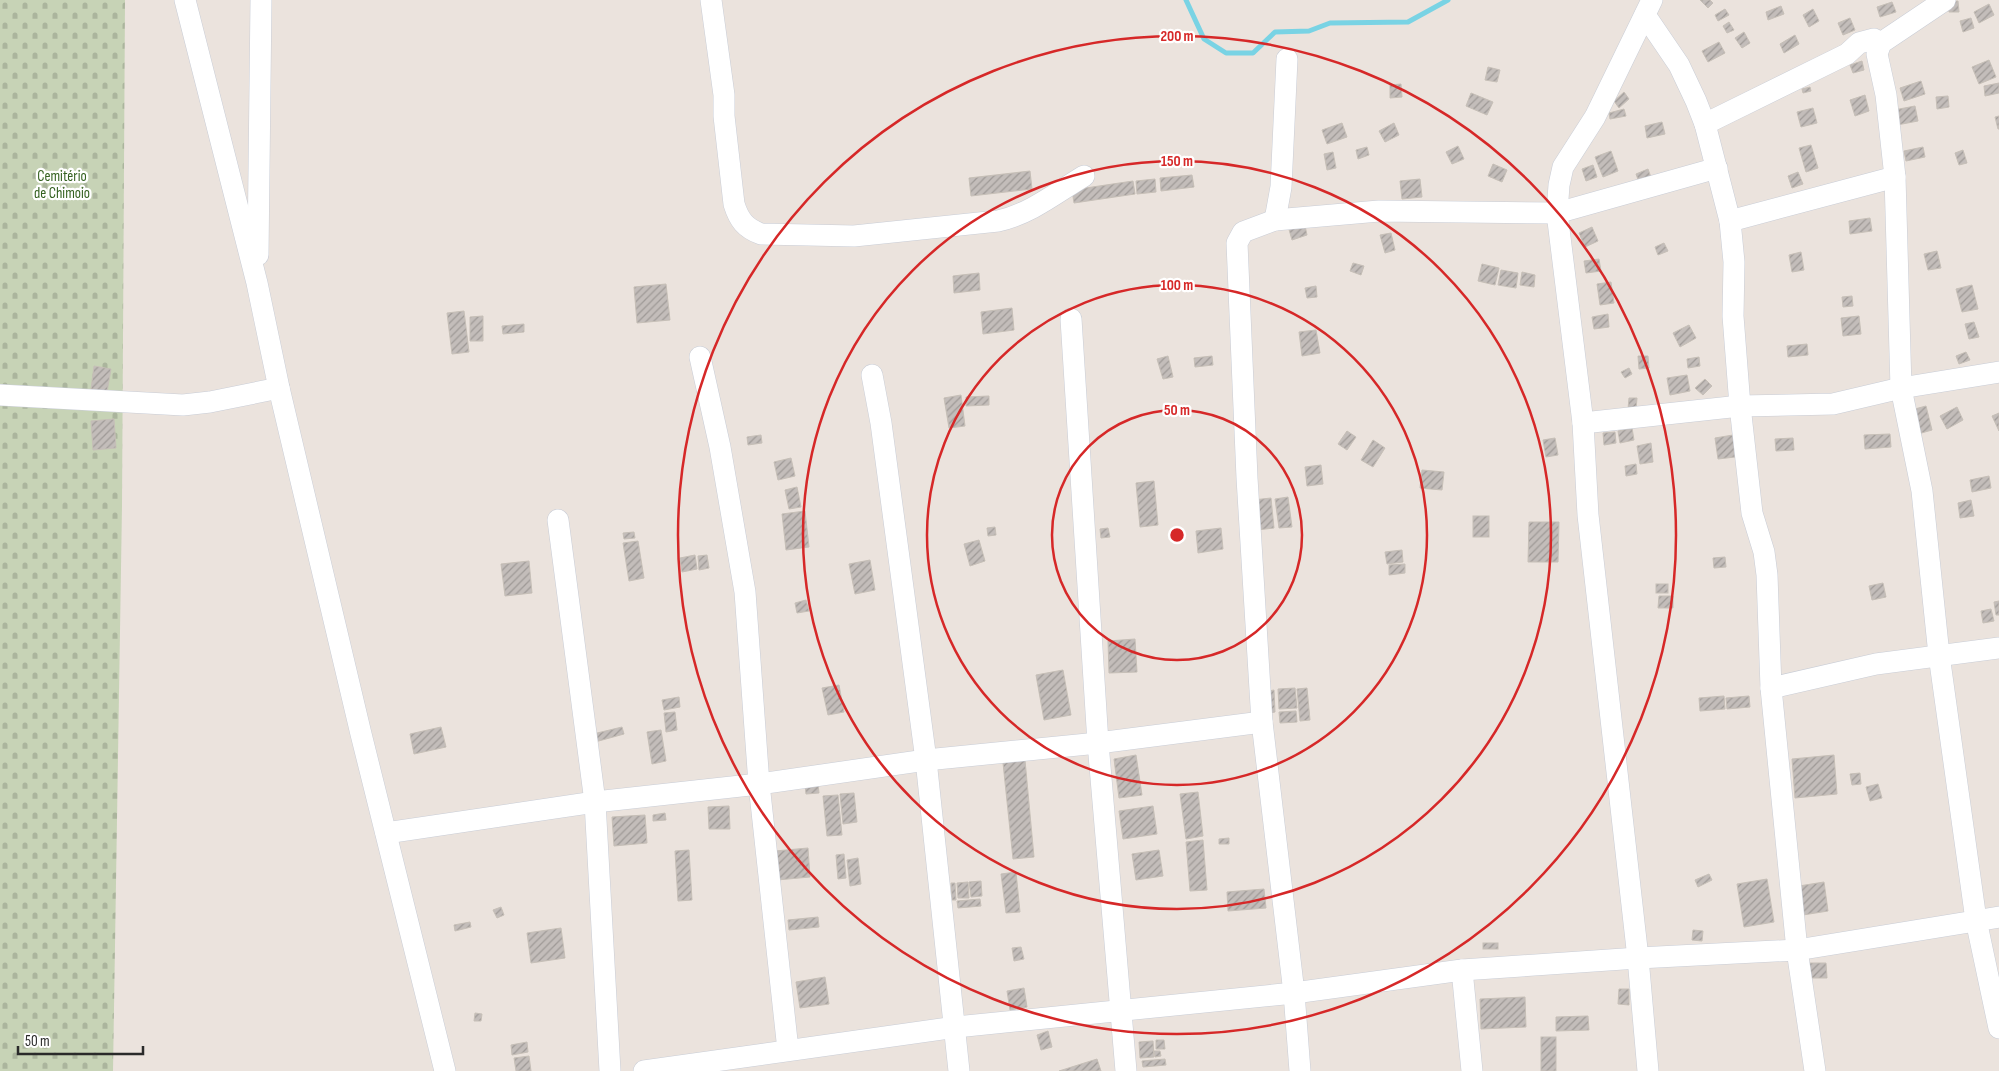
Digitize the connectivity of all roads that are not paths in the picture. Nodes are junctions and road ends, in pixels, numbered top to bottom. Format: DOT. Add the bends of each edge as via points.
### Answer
graph roads {
  1 [pos="185,0"];
  2 [pos="261,0"];
  3 [pos="711,0"];
  4 [pos="1945,0"];
  5 [pos="1648,8"];
  6 [pos="1881,43"];
  7 [pos="1287,59"];
  8 [pos="1705,124"];
  9 [pos="1717,168"];
  10 [pos="1084,176"];
  11 [pos="1895,177"];
  12 [pos="1557,213"];
  13 [pos="1274,220"];
  14 [pos="1730,221"];
  15 [pos="257,283"];
  16 [pos="1071,319"];
  17 [pos="700,357"];
  18 [pos="1999,372"];
  19 [pos="872,375"];
  20 [pos="279,388"];
  21 [pos="1901,388"];
  22 [pos="0,395"];
  23 [pos="1740,406"];
  24 [pos="1583,423"];
  25 [pos="558,520"];
  26 [pos="1999,648"];
  27 [pos="1939,655"];
  28 [pos="1771,688"];
  29 [pos="1262,722"];
  30 [pos="1098,743"];
  31 [pos="926,760"];
  32 [pos="759,784"];
  33 [pos="594,802"];
  34 [pos="386,832"];
  35 [pos="1999,917"];
  36 [pos="1976,920"];
  37 [pos="1797,950"];
  38 [pos="1638,958"];
  39 [pos="1462,970"];
  40 [pos="1294,993"];
  41 [pos="1120,1011"];
  42 [pos="956,1027"];
  43 [pos="1999,1028"];
  44 [pos="788,1050"];
  45 [pos="445,1071"];
  46 [pos="610,1071"];
  47 [pos="644,1071"];
  48 [pos="959,1071"];
  49 [pos="1126,1071"];
  50 [pos="1300,1071"];
  51 [pos="1472,1071"];
  52 [pos="1648,1071"];
  53 [pos="1815,1071"];
  1 -- 15 [label="street"];
  2 -- 15 [label="street"];
  3 -- 10 [label="street" via="734,204 737,215 748,229 761,234 854,236 998,221 1016,217"];
  4 -- 6 [label="street"];
  5 -- 8 [label="street" via="1679,65"];
  5 -- 12 [label="street" via="1595,117 1563,167"];
  6 -- 8 [label="street" via="1874,38 1859,43 1847,54"];
  6 -- 11 [label="street" via="1877,54 1886,95"];
  7 -- 13 [label="street" via="1281,187"];
  8 -- 9 [label="street"];
  9 -- 12 [label="street"];
  9 -- 14 [label="street"];
  11 -- 14 [label="street"];
  11 -- 21 [label="street"];
  12 -- 13 [label="street" via="1380,211"];
  12 -- 24 [label="street"];
  13 -- 29 [label="street" via="1243,232 1237,243"];
  14 -- 23 [label="street"];
  15 -- 20 [label="street"];
  16 -- 30 [label="street"];
  17 -- 32 [label="street" via="720,447 745,592"];
  18 -- 21 [label="street"];
  19 -- 31 [label="street"];
  20 -- 22 [label="street" via="183,405"];
  20 -- 34 [label="street"];
  21 -- 23 [label="street" via="1833,404"];
  21 -- 27 [label="street" via="1922,491"];
  23 -- 24 [label="street"];
  23 -- 28 [label="street" via="1752,513 1767,575"];
  24 -- 38 [label="street" via="1588,515"];
  25 -- 33 [label="street"];
  26 -- 27 [label="street"];
  27 -- 28 [label="street" via="1876,664"];
  27 -- 36 [label="street"];
  28 -- 37 [label="street"];
  29 -- 30 [label="street"];
  29 -- 40 [label="street"];
  30 -- 31 [label="street"];
  30 -- 41 [label="street"];
  31 -- 32 [label="street"];
  31 -- 42 [label="street"];
  32 -- 33 [label="street"];
  32 -- 44 [label="street"];
  33 -- 34 [label="street"];
  33 -- 46 [label="street"];
  34 -- 45 [label="street"];
  35 -- 36 [label="street"];
  36 -- 37 [label="street"];
  36 -- 43 [label="street"];
  37 -- 38 [label="street"];
  37 -- 53 [label="street"];
  38 -- 39 [label="street"];
  38 -- 52 [label="street"];
  39 -- 40 [label="street"];
  39 -- 51 [label="street"];
  40 -- 41 [label="street"];
  40 -- 50 [label="street"];
  41 -- 42 [label="street"];
  41 -- 49 [label="street"];
  42 -- 44 [label="street"];
  42 -- 48 [label="street"];
  44 -- 47 [label="street"];
}
